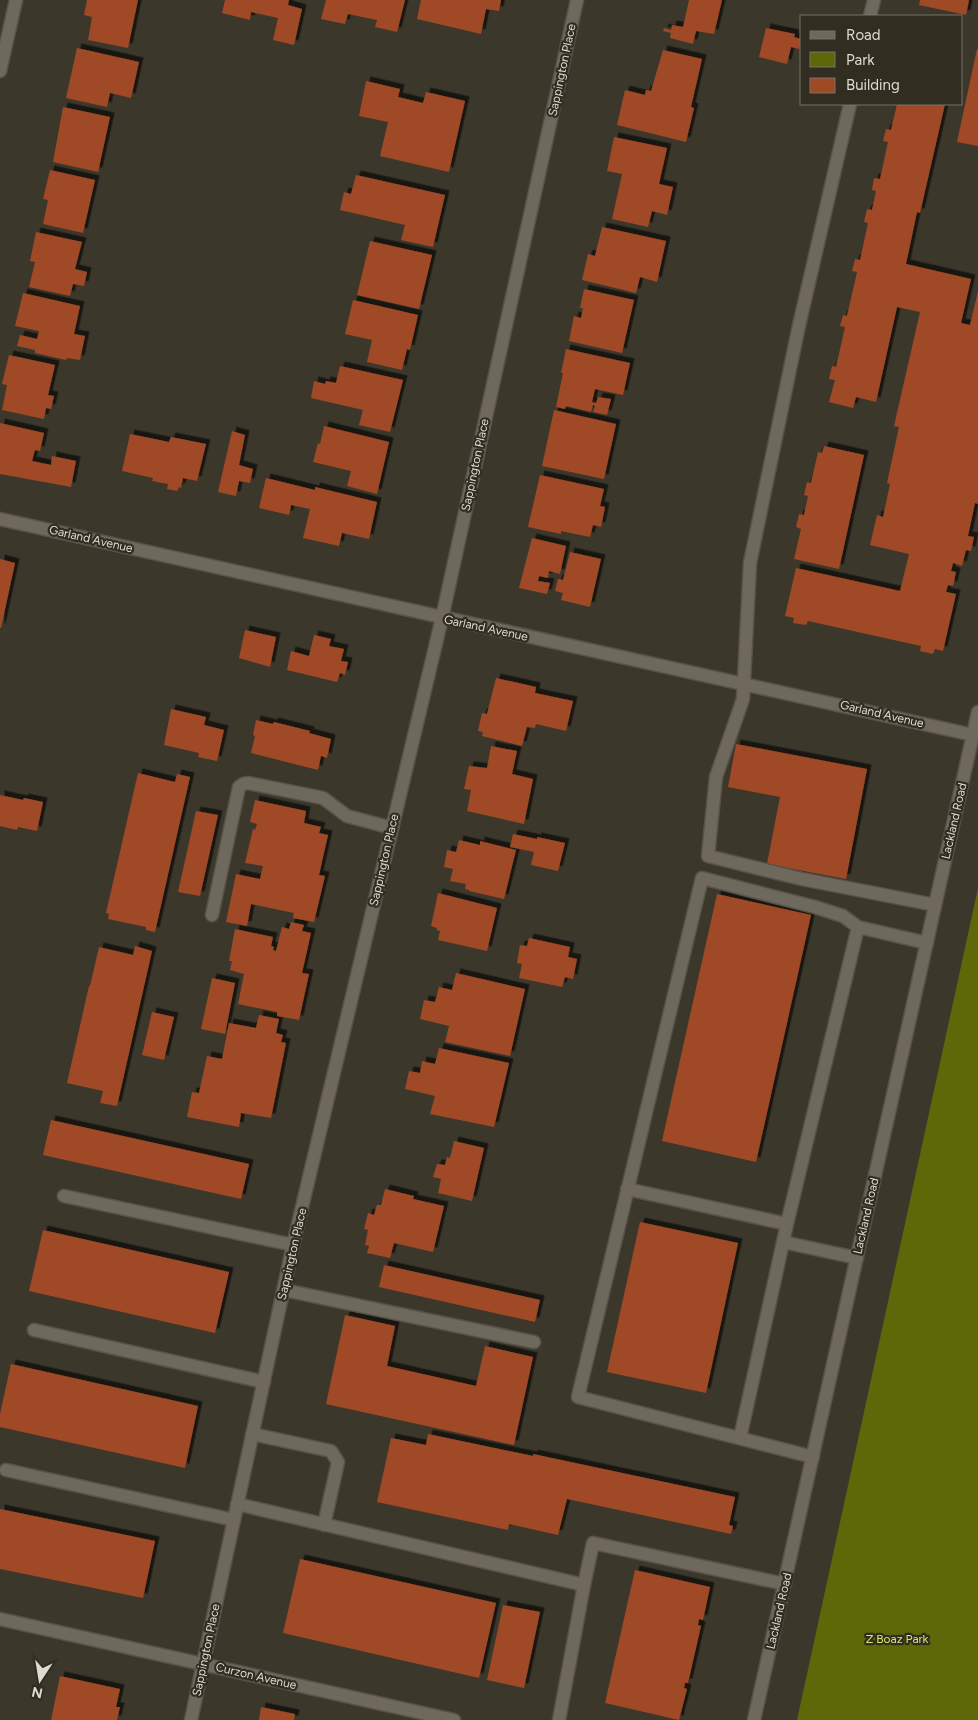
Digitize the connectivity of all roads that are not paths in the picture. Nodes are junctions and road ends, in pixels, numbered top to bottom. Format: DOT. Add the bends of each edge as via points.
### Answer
graph roads {
  1 [pos="16,0"];
  2 [pos="577,0"];
  3 [pos="874,0"];
  4 [pos="870,15"];
  5 [pos="0,72"];
  6 [pos="850,105"];
  7 [pos="0,519"];
  8 [pos="442,618"];
  9 [pos="744,683"];
  10 [pos="978,712"];
  11 [pos="976,735"];
  12 [pos="392,828"];
  13 [pos="935,905"];
  14 [pos="212,915"];
  15 [pos="858,927"];
  16 [pos="927,943"];
  17 [pos="627,1190"];
  18 [pos="64,1196"];
  19 [pos="787,1224"];
  20 [pos="783,1242"];
  21 [pos="293,1245"];
  22 [pos="857,1258"];
  23 [pos="284,1290"];
  24 [pos="34,1330"];
  25 [pos="534,1342"];
  26 [pos="264,1382"];
  27 [pos="252,1434"];
  28 [pos="740,1438"];
  29 [pos="813,1457"];
  30 [pos="6,1470"];
  31 [pos="237,1504"];
  32 [pos="234,1520"];
  33 [pos="324,1524"];
  34 [pos="785,1584"];
  35 [pos="584,1586"];
  36 [pos="0,1619"];
  37 [pos="202,1664"];
  38 [pos="191,1720"];
  39 [pos="454,1720"];
  40 [pos="559,1720"];
  41 [pos="754,1720"];
  1 -- 5 [label="street"];
  2 -- 8 [label="street, Sappington Place"];
  3 -- 4 [label="street"];
  6 -- 9 [label="street" via="798,330 750,563"];
  7 -- 8 [label="street, Garland Avenue"];
  8 -- 9 [label="street, Garland Avenue"];
  8 -- 12 [label="street, Sappington Place"];
  9 -- 11 [label="street, Garland Avenue"];
  9 -- 13 [label="street" via="743,699 716,777 708,856 802,879"];
  10 -- 11 [label="street, Lackland Road"];
  11 -- 13 [label="street, Lackland Road"];
  12 -- 14 [label="street" via="347,816 323,798 243,784 239,787"];
  12 -- 21 [label="street, Sappington Place"];
  13 -- 16 [label="street, Lackland Road"];
  15 -- 16 [label="street"];
  15 -- 17 [label="street" via="843,916 815,907 702,878"];
  15 -- 19 [label="street"];
  16 -- 22 [label="street, Lackland Road"];
  17 -- 19 [label="street"];
  17 -- 28 [label="street" via="578,1397"];
  18 -- 21 [label="street"];
  19 -- 20 [label="street"];
  20 -- 22 [label="street"];
  20 -- 28 [label="street"];
  21 -- 23 [label="street, Sappington Place"];
  22 -- 29 [label="street, Lackland Road"];
  23 -- 25 [label="street"];
  23 -- 26 [label="street, Sappington Place"];
  24 -- 26 [label="street"];
  26 -- 27 [label="street, Sappington Place"];
  27 -- 31 [label="street, Sappington Place"];
  27 -- 33 [label="street" via="331,1451 338,1462"];
  28 -- 29 [label="street"];
  29 -- 34 [label="street, Lackland Road"];
  30 -- 32 [label="street"];
  31 -- 32 [label="street, Sappington Place"];
  31 -- 33 [label="street"];
  32 -- 37 [label="street, Sappington Place"];
  33 -- 35 [label="street"];
  34 -- 35 [label="street" via="593,1543"];
  34 -- 41 [label="street, Lackland Road"];
  35 -- 40 [label="street"];
  36 -- 37 [label="street, Curzon Avenue"];
  37 -- 38 [label="street, Sappington Place"];
  37 -- 39 [label="street, Curzon Avenue"];
}
